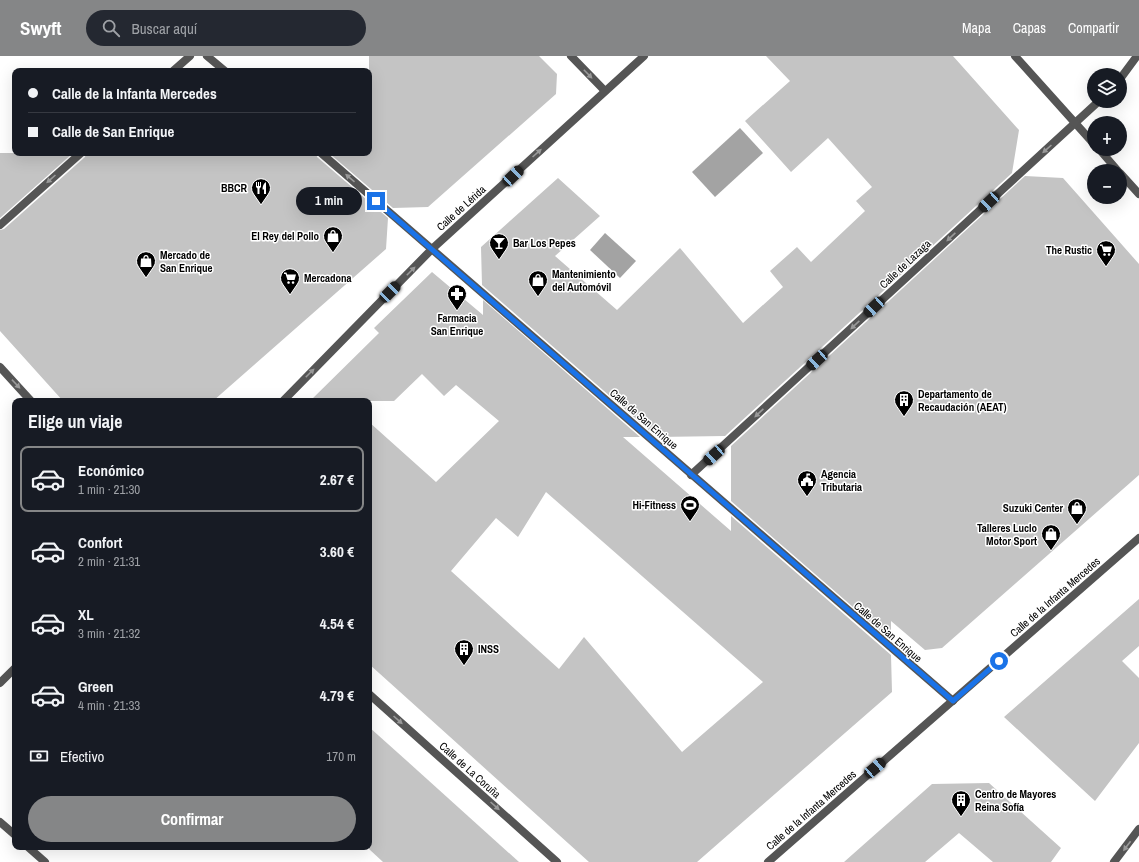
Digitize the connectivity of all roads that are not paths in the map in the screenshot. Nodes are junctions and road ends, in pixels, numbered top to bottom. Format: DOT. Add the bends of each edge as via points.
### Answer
graph roads {
  1 [pos="190,56"];
  2 [pos="208,56"];
  3 [pos="571,56"];
  4 [pos="644,56"];
  5 [pos="1016,56"];
  6 [pos="1137,56"];
  7 [pos="176,68"];
  8 [pos="222,68"];
  9 [pos="1127,70"];
  10 [pos="605,91"];
  11 [pos="1091,108"];
  12 [pos="1075,123"];
  13 [pos="1087,136"];
  14 [pos="78,156"];
  15 [pos="324,156"];
  16 [pos="1104,156"];
  17 [pos="1112,164"];
  18 [pos="1127,181"];
  19 [pos="1139,194"];
  20 [pos="0,225"];
  21 [pos="432,249"];
  22 [pos="0,367"];
  23 [pos="28,398"];
  24 [pos="286,398"];
  25 [pos="691,475"];
  26 [pos="1139,538"];
  27 [pos="12,671"];
  28 [pos="0,683"];
  29 [pos="372,697"];
  30 [pos="953,701"];
  31 [pos="0,822"];
  32 [pos="1139,829"];
  33 [pos="12,832"];
  34 [pos="31,850"];
  35 [pos="45,862"];
  36 [pos="557,862"];
  37 [pos="768,862"];
  38 [pos="1114,862"];
  1 -- 7 [label="street"];
  2 -- 8 [label="street"];
  3 -- 10 [label="street, one-way"];
  4 -- 10 [label="street, Calle de Lérida"];
  5 -- 12 [label="street"];
  6 -- 9 [label="street"];
  21 -- 10 [label="street, Calle de Lérida, one-way"];
  11 -- 12 [label="street, Calle de Lazaga"];
  12 -- 13 [label="street"];
  12 -- 25 [label="street, Calle de Lazaga, one-way"];
  14 -- 20 [label="street, one-way"];
  21 -- 15 [label="street, Calle de San Enrique, one-way"];
  16 -- 17 [label="street"];
  18 -- 19 [label="street"];
  24 -- 21 [label="street, Calle de Lérida, one-way"];
  21 -- 25 [label="street, Calle de San Enrique"];
  22 -- 23 [label="street, one-way"];
  25 -- 30 [label="street, Calle de San Enrique"];
  26 -- 30 [label="street, Calle de la Infanta Mercedes"];
  27 -- 28 [label="street"];
  29 -- 36 [label="street, Calle de La Coruña, one-way"];
  30 -- 37 [label="street, Calle de la Infanta Mercedes"];
  31 -- 33 [label="street"];
  32 -- 38 [label="street, one-way"];
  34 -- 35 [label="street"];
}
